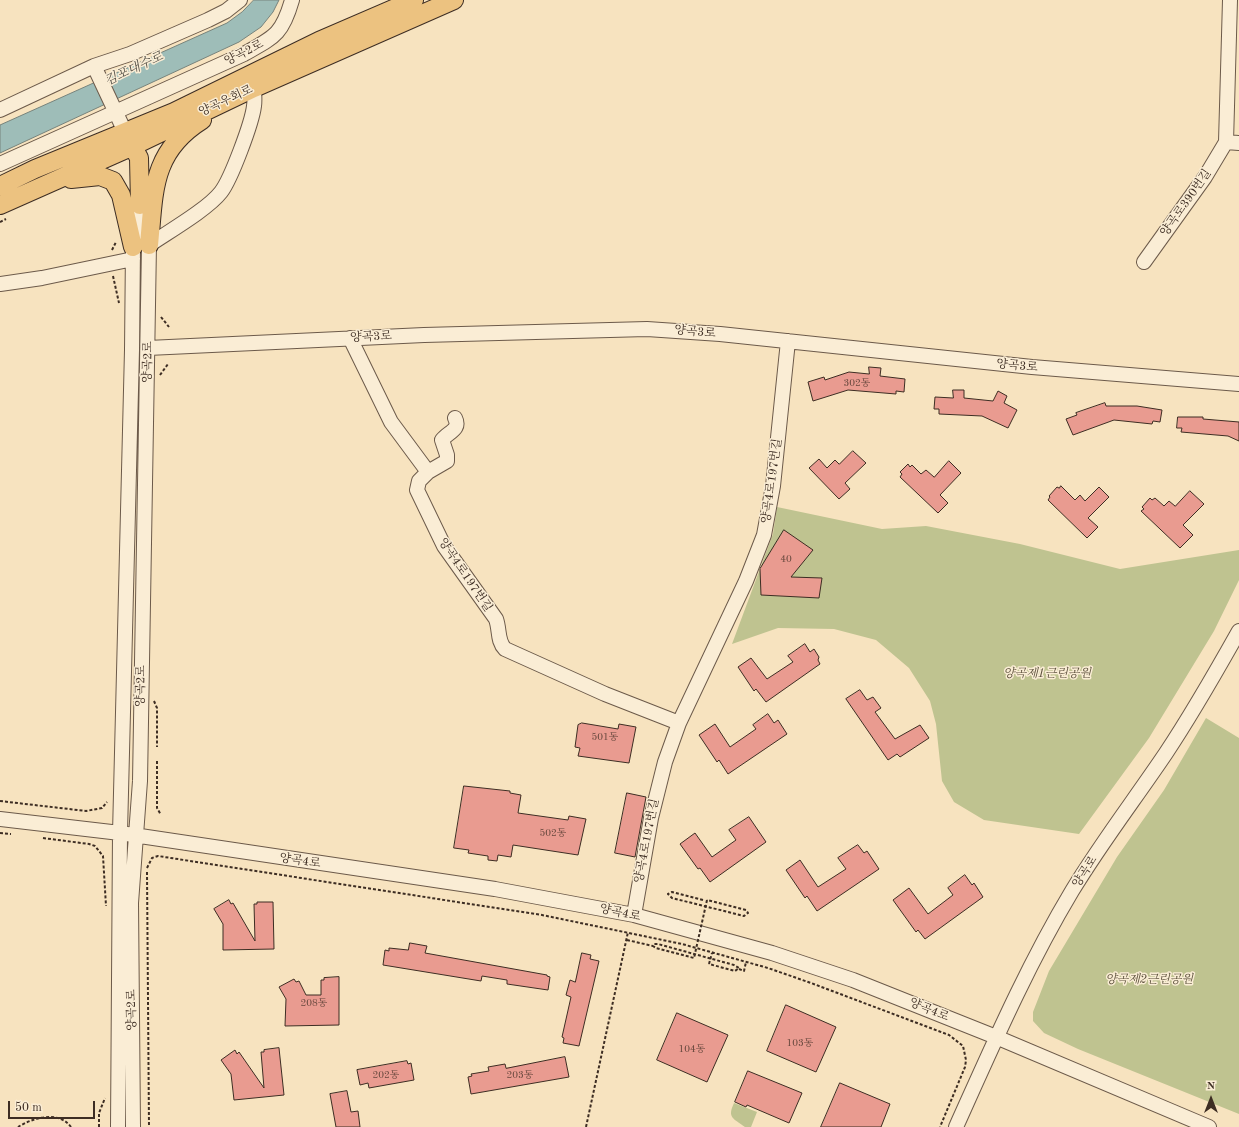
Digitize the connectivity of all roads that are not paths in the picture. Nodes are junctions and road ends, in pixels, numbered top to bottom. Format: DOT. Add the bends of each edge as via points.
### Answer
graph roads {
  1 [pos="240,0"];
  2 [pos="292,0"];
  3 [pos="414,0"];
  4 [pos="454,0"];
  5 [pos="1230,0"];
  6 [pos="94,66"];
  7 [pos="254,88"];
  8 [pos="0,110"];
  9 [pos="116,110"];
  10 [pos="129,139"];
  11 [pos="1232,143"];
  12 [pos="0,164"];
  13 [pos="45,185"];
  14 [pos="0,186"];
  15 [pos="140,205"];
  16 [pos="0,206"];
  17 [pos="139,250"];
  18 [pos="1144,262"];
  19 [pos="0,284"];
  20 [pos="350,338"];
  21 [pos="788,341"];
  22 [pos="148,348"];
  23 [pos="1239,384"];
  24 [pos="455,418"];
  25 [pos="428,472"];
  26 [pos="1239,631"];
  27 [pos="679,723"];
  28 [pos="0,819"];
  29 [pos="120,833"];
  30 [pos="136,836"];
  31 [pos="634,914"];
  32 [pos="996,1037"];
  33 [pos="118,1127"];
  34 [pos="133,1127"];
  35 [pos="956,1127"];
  36 [pos="1209,1127"];
  1 -- 6 [label="street" via="226,11 201,23 137,51"];
  2 -- 9 [label="street, 양곡2로" via="276,35 244,54"];
  3 -- 10 [label="main road, 양곡우회로" via="319,41 174,112"];
  4 -- 7 [label="main road, 양곡우회로"];
  5 -- 11 [label="street, 양곡로390번길"];
  6 -- 8 [label="street"];
  6 -- 9 [label="street"];
  7 -- 10 [label="main road, 양곡우회로"];
  7 -- 17 [label="main road" via="196,124 174,144 158,171"];
  7 -- 17 [label="street" via="254,106 249,127 221,192 205,206"];
  9 -- 10 [label="street"];
  9 -- 12 [label="street, 양곡2로"];
  10 -- 13 [label="main road, 양곡우회로"];
  10 -- 14 [label="main road, 양곡우회로"];
  10 -- 15 [label="main road, 양곡2로" via="139,158"];
  11 -- 18 [label="street, 양곡로390번길"];
  13 -- 16 [label="main road, 양곡우회로"];
  13 -- 17 [label="main road" via="82,177 100,176 113,181 121,195"];
  15 -- 17 [label="street, 양곡2로"];
  17 -- 19 [label="street" via="42,278"];
  17 -- 22 [label="street, 양곡2로"];
  17 -- 29 [label="street, 양곡2로"];
  20 -- 21 [label="street, 양곡3로" via="648,329"];
  20 -- 22 [label="street, 양곡3로"];
  20 -- 25 [label="street" via="391,422"];
  21 -- 23 [label="street, 양곡3로" via="1024,367"];
  21 -- 27 [label="street, 양곡4로197번길" via="773,486 764,536 746,581"];
  22 -- 30 [label="street, 양곡2로" via="140,781"];
  24 -- 25 [label="street" via="456,428 442,440 448,461"];
  25 -- 27 [label="street, 양곡4로197번길" via="417,486 422,501 444,546 496,620 500,644 505,649 605,694"];
  26 -- 32 [label="street, 양곡로" via="1166,753 1072,891"];
  27 -- 31 [label="street, 양곡4로197번길" via="658,786"];
  28 -- 29 [label="street, 양곡4로"];
  29 -- 30 [label="street, 양곡4로"];
  29 -- 33 [label="street, 양곡2로"];
  30 -- 31 [label="street, 양곡4로" via="495,889"];
  30 -- 34 [label="street, 양곡2로" via="131,903"];
  31 -- 32 [label="street, 양곡4로" via="810,964"];
  32 -- 35 [label="street, 양곡로"];
  32 -- 36 [label="street, 양곡4로"];
}
